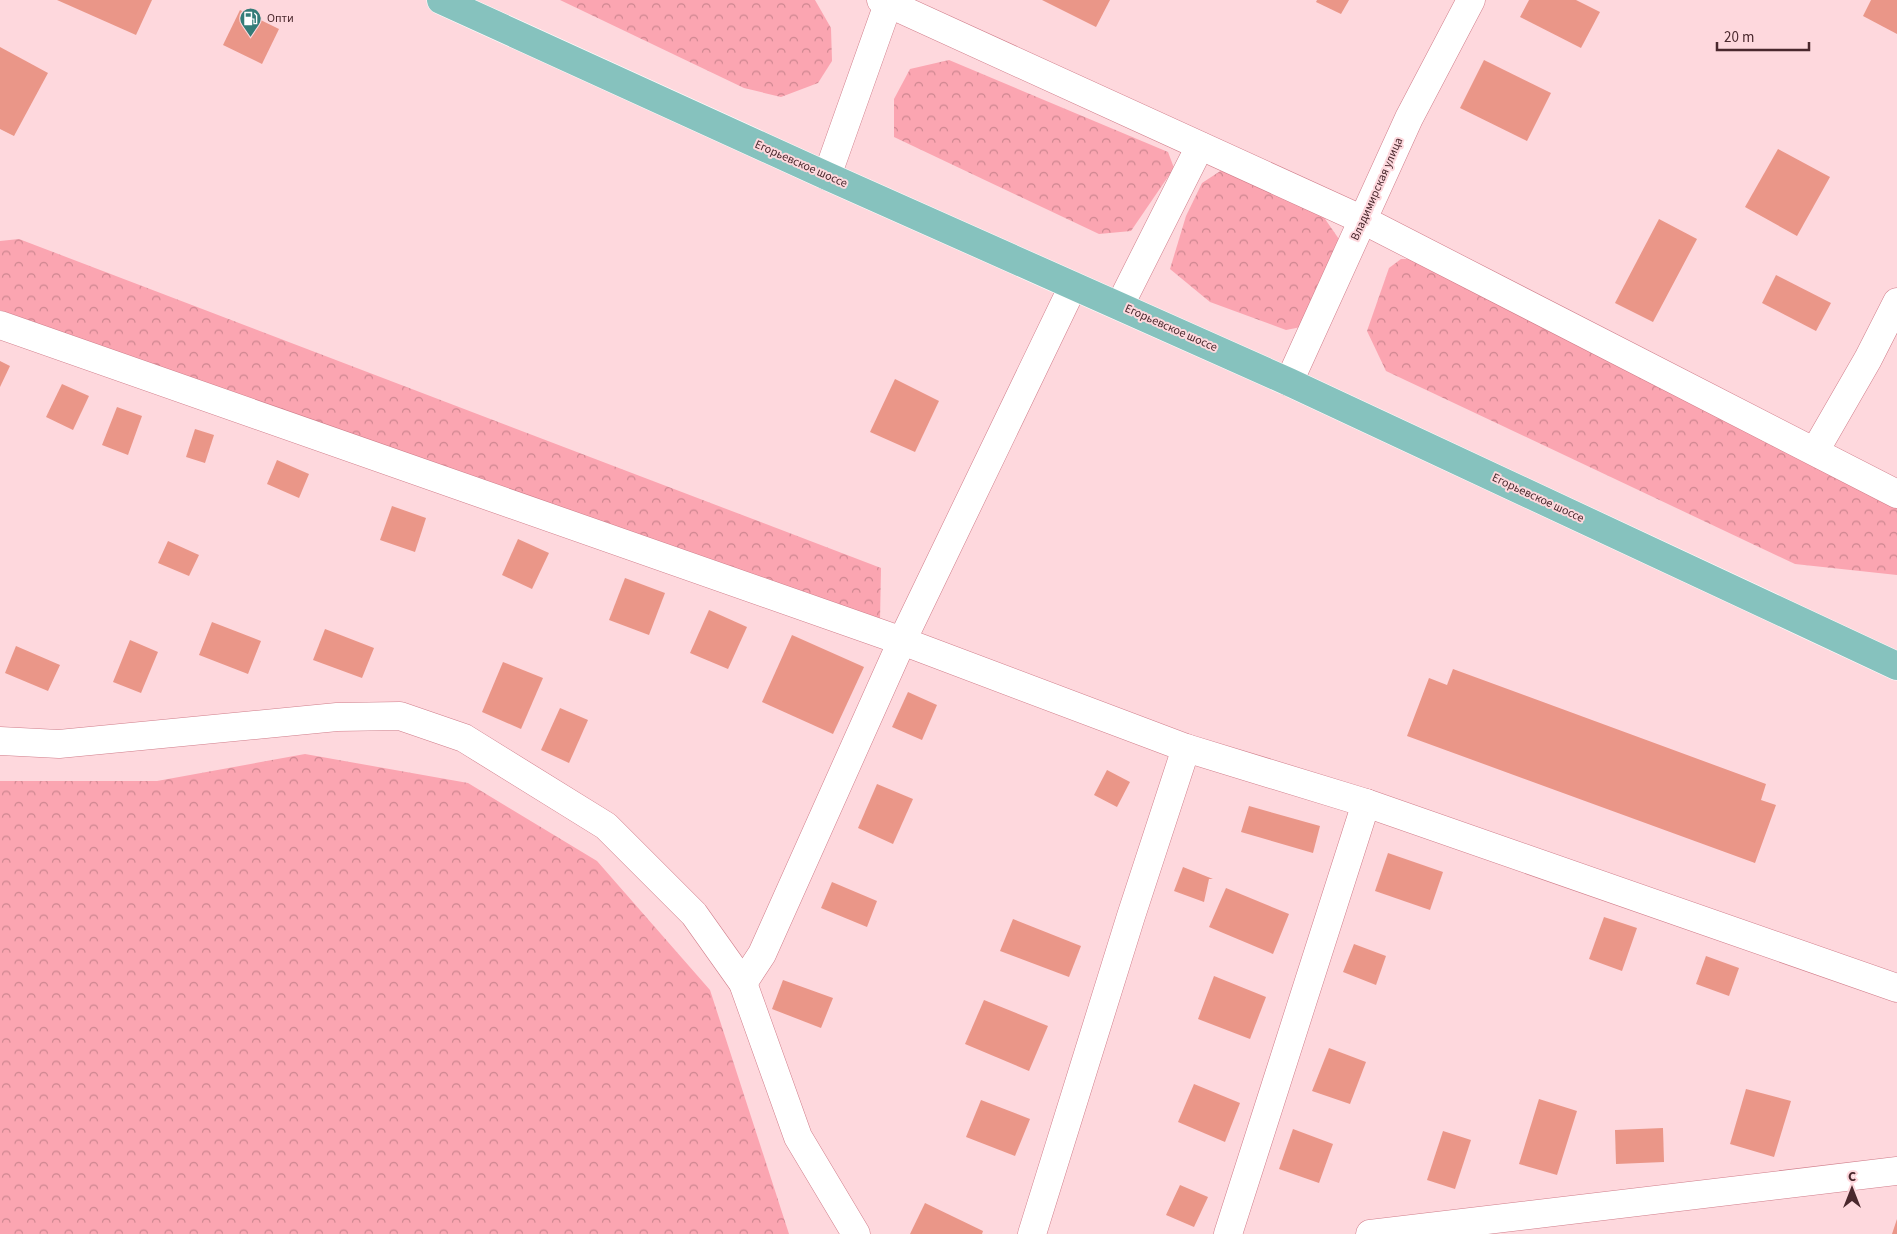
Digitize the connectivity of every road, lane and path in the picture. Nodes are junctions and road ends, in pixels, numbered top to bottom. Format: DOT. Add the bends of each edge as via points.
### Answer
graph roads {
  1 [pos="441,0"];
  2 [pos="1471,0"];
  3 [pos="884,2"];
  4 [pos="1200,146"];
  5 [pos="827,176"];
  6 [pos="1364,220"];
  7 [pos="1073,286"];
  8 [pos="1897,302"];
  9 [pos="1120,305"];
  10 [pos="0,325"];
  11 [pos="1289,382"];
  12 [pos="1815,452"];
  13 [pos="1897,494"];
  14 [pos="902,641"];
  15 [pos="1897,666"];
  16 [pos="0,741"];
  17 [pos="1186,748"];
  18 [pos="1366,803"];
  19 [pos="743,983"];
  20 [pos="1897,988"];
  21 [pos="1897,1171"];
  22 [pos="856,1234"];
  23 [pos="1032,1234"];
  24 [pos="1228,1234"];
  25 [pos="1370,1234"];
  1 -- 5 [label="main road, Егорьевское шоссе"];
  2 -- 6 [label="street, Владимирская улица" via="1409,118"];
  3 -- 4 [label="street"];
  3 -- 5 [label="street"];
  4 -- 6 [label="street"];
  4 -- 9 [label="street"];
  5 -- 7 [label="main road, Егорьевское шоссе"];
  6 -- 11 [label="street, Владимирская улица"];
  6 -- 12 [label="street"];
  7 -- 9 [label="main road, Егорьевское шоссе"];
  7 -- 14 [label="street"];
  8 -- 12 [label="street"];
  9 -- 11 [label="main road, Егорьевское шоссе"];
  10 -- 14 [label="street"];
  11 -- 15 [label="main road, Егорьевское шоссе"];
  12 -- 13 [label="street"];
  14 -- 17 [label="street"];
  14 -- 19 [label="street" via="762,954"];
  16 -- 19 [label="street" via="59,744 338,717 400,716 464,738 606,826 694,914"];
  17 -- 18 [label="street"];
  17 -- 23 [label="street"];
  18 -- 20 [label="street"];
  18 -- 24 [label="street"];
  19 -- 22 [label="street" via="798,1137"];
  21 -- 25 [label="street"];
}
